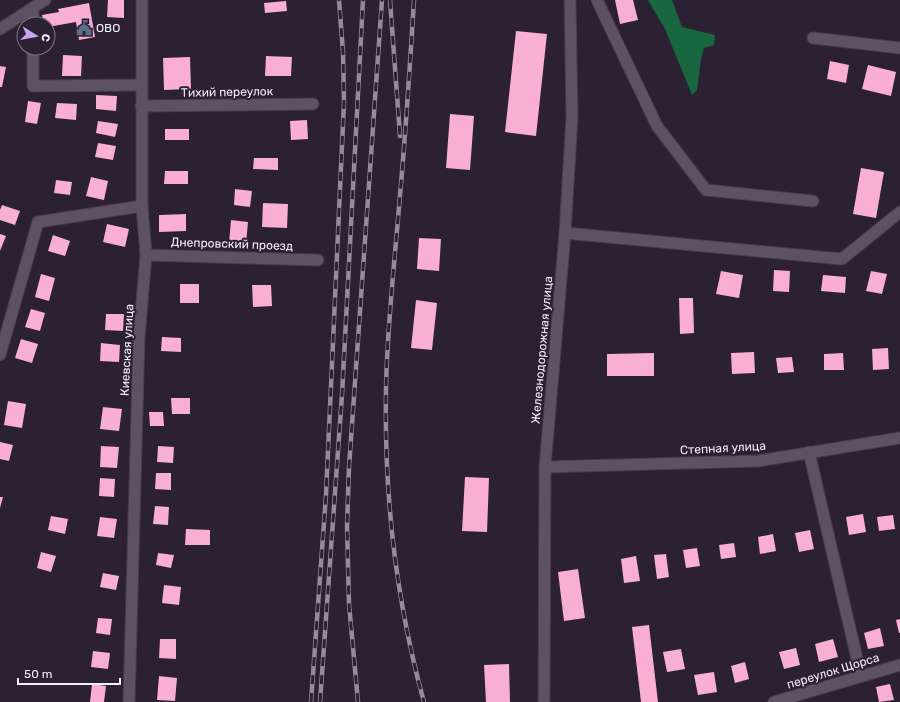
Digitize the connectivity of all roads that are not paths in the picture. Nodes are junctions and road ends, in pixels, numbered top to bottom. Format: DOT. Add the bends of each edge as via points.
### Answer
graph roads {
  1 [pos="45,0"];
  2 [pos="142,0"];
  3 [pos="570,0"];
  4 [pos="597,0"];
  5 [pos="33,8"];
  6 [pos="33,16"];
  7 [pos="0,29"];
  8 [pos="813,38"];
  9 [pos="900,48"];
  10 [pos="33,56"];
  11 [pos="141,84"];
  12 [pos="313,104"];
  13 [pos="141,106"];
  14 [pos="813,202"];
  15 [pos="142,206"];
  16 [pos="900,212"];
  17 [pos="565,233"];
  18 [pos="146,255"];
  19 [pos="318,260"];
  20 [pos="0,355"];
  21 [pos="900,438"];
  22 [pos="809,452"];
  23 [pos="545,467"];
  24 [pos="900,665"];
  25 [pos="861,676"];
  26 [pos="129,702"];
  27 [pos="544,702"];
  28 [pos="774,702"];
  1 -- 5 [label="street"];
  2 -- 11 [label="street, Киевская улица"];
  3 -- 17 [label="street, Железнодорожная улица" via="572,117"];
  4 -- 14 [label="street" via="657,126 706,190"];
  5 -- 6 [label="street"];
  5 -- 7 [label="street"];
  8 -- 9 [label="street"];
  10 -- 11 [label="street" via="33,86"];
  11 -- 13 [label="street, Киевская улица"];
  12 -- 13 [label="street, Тихий переулок"];
  13 -- 15 [label="street, Киевская улица"];
  15 -- 18 [label="street, Киевская улица"];
  15 -- 20 [label="street" via="38,222"];
  16 -- 17 [label="street" via="842,259"];
  17 -- 23 [label="street, Железнодорожная улица"];
  18 -- 19 [label="street, Днепровский проезд"];
  18 -- 26 [label="street, Киевская улица" via="139,338"];
  21 -- 22 [label="street, Степная улица"];
  22 -- 23 [label="street, Степная улица" via="758,461"];
  22 -- 25 [label="street"];
  23 -- 27 [label="street, Железнодорожная улица"];
  24 -- 25 [label="street, переулок Щорса"];
  25 -- 28 [label="street, переулок Щорса"];
}
